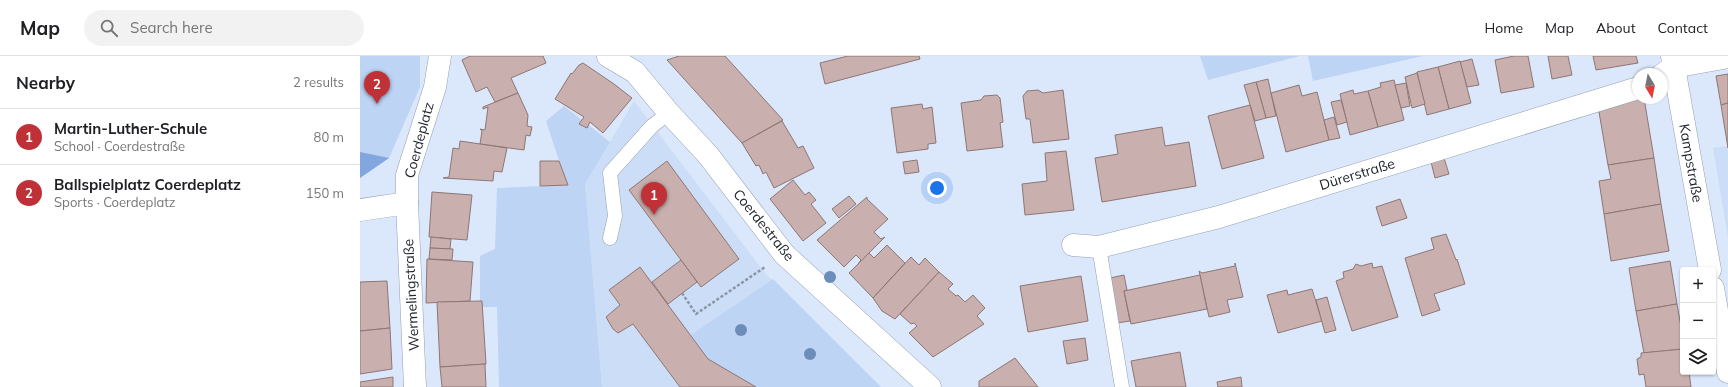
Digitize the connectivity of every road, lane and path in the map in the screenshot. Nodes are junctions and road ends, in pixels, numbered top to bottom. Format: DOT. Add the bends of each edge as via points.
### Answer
graph roads {
  1 [pos="440,56"];
  2 [pos="608,56"];
  3 [pos="1728,57"];
  4 [pos="1669,66"];
  5 [pos="1632,90"];
  6 [pos="669,113"];
  7 [pos="407,203"];
  8 [pos="360,210"];
  9 [pos="610,238"];
  10 [pos="1073,245"];
  11 [pos="1099,248"];
  12 [pos="784,254"];
  13 [pos="1709,267"];
  14 [pos="682,293"];
  15 [pos="1716,303"];
  16 [pos="1728,372"];
  17 [pos="415,387"];
  18 [pos="930,387"];
  19 [pos="1122,387"];
  1 -- 7 [label="street, Coerdeplatz" via="435,87 407,175"];
  2 -- 6 [label="street, Coerdestraße" via="635,72"];
  3 -- 4 [label="street"];
  4 -- 13 [label="street, Kampstraße"];
  5 -- 11 [label="street, Dürerstraße" via="1219,216"];
  6 -- 9 [label="lane" via="652,126 610,173 615,216"];
  6 -- 12 [label="street, Coerdestraße" via="708,155"];
  7 -- 8 [label="street"];
  7 -- 17 [label="street, Wermelingstraße"];
  10 -- 11 [label="street, Dürerstraße"];
  11 -- 19 [label="lane"];
  12 -- 14 [label="path" via="696,314"];
  12 -- 18 [label="street, Coerdestraße"];
  15 -- 16 [label="street"];
}
